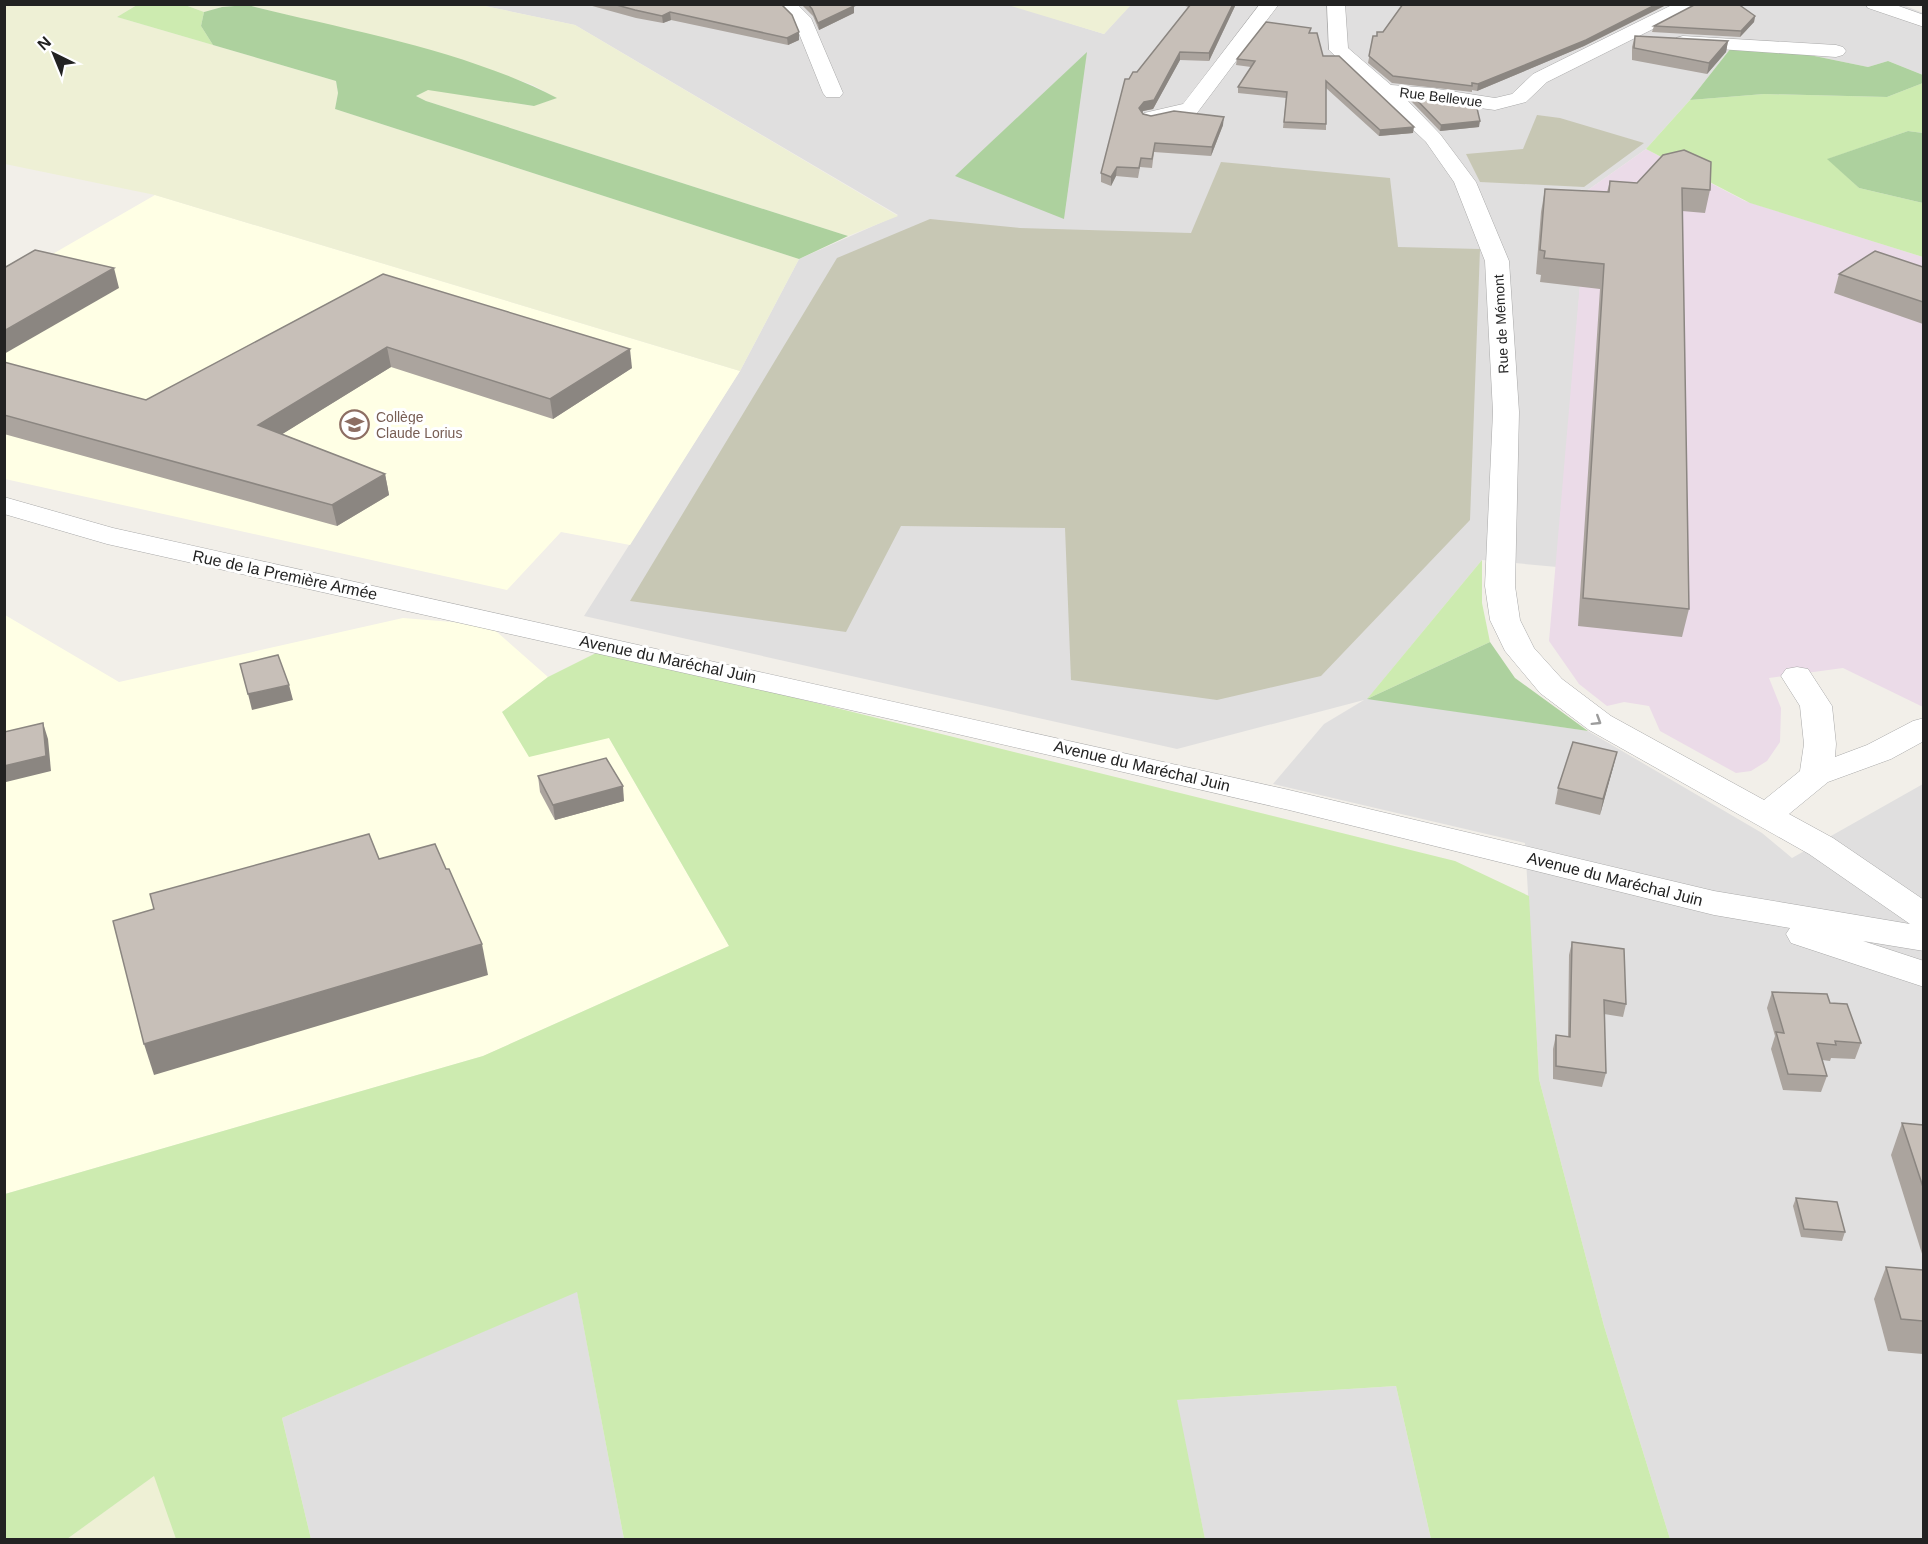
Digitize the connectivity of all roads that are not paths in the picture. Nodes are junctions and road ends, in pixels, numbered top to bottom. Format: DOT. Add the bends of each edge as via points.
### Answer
graph roads {
  1 [pos="785,4"];
  2 [pos="1270,4"];
  3 [pos="1336,4"];
  4 [pos="1689,4"];
  5 [pos="1874,4"];
  6 [pos="1923,22"];
  7 [pos="1621,38"];
  8 [pos="1836,51"];
  9 [pos="1386,91"];
  10 [pos="833,93"];
  11 [pos="1151,117"];
  12 [pos="4,505"];
  13 [pos="568,637"];
  14 [pos="1797,676"];
  15 [pos="1923,728"];
  16 [pos="1816,775"];
  17 [pos="1766,816"];
  18 [pos="1821,846"];
  19 [pos="1714,903"];
  20 [pos="1923,917"];
  21 [pos="1880,930"];
  22 [pos="1918,960"];
  1 -- 10 [label="street" via="802,18"];
  2 -- 11 [label="street" via="1190,110"];
  3 -- 9 [label="street, Rue de Mémont" via="1339,50"];
  4 -- 7 [label="street, Rue Bellevue"];
  5 -- 6 [label="street"];
  7 -- 8 [label="street, Rue Bellevue"];
  7 -- 9 [label="street, Rue Bellevue" via="1540,78 1519,98 1495,104"];
  9 -- 17 [label="street, Rue de Mémont, one-way" via="1433,138 1465,182 1497,261 1506,412 1500,586 1505,620 1520,651 1551,686 1600,723"];
  12 -- 13 [label="street, Rue de la Première Armée" via="107,535"];
  13 -- 19 [label="street, Avenue du Maréchal Juin" via="1289,800"];
  14 -- 16 [label="street" via="1816,706 1820,744"];
  15 -- 16 [label="street" via="1879,752"];
  16 -- 17 [label="street"];
  17 -- 18 [label="street, Rue de Mémont"];
  18 -- 20 [label="street, Rue de Mémont"];
  18 -- 21 [label="street"];
  19 -- 21 [label="street, Avenue du Maréchal Juin"];
  19 -- 22 [label="street, Avenue du Maréchal Juin"];
  21 -- 22 [label="street, Avenue du Maréchal Juin"];
}
